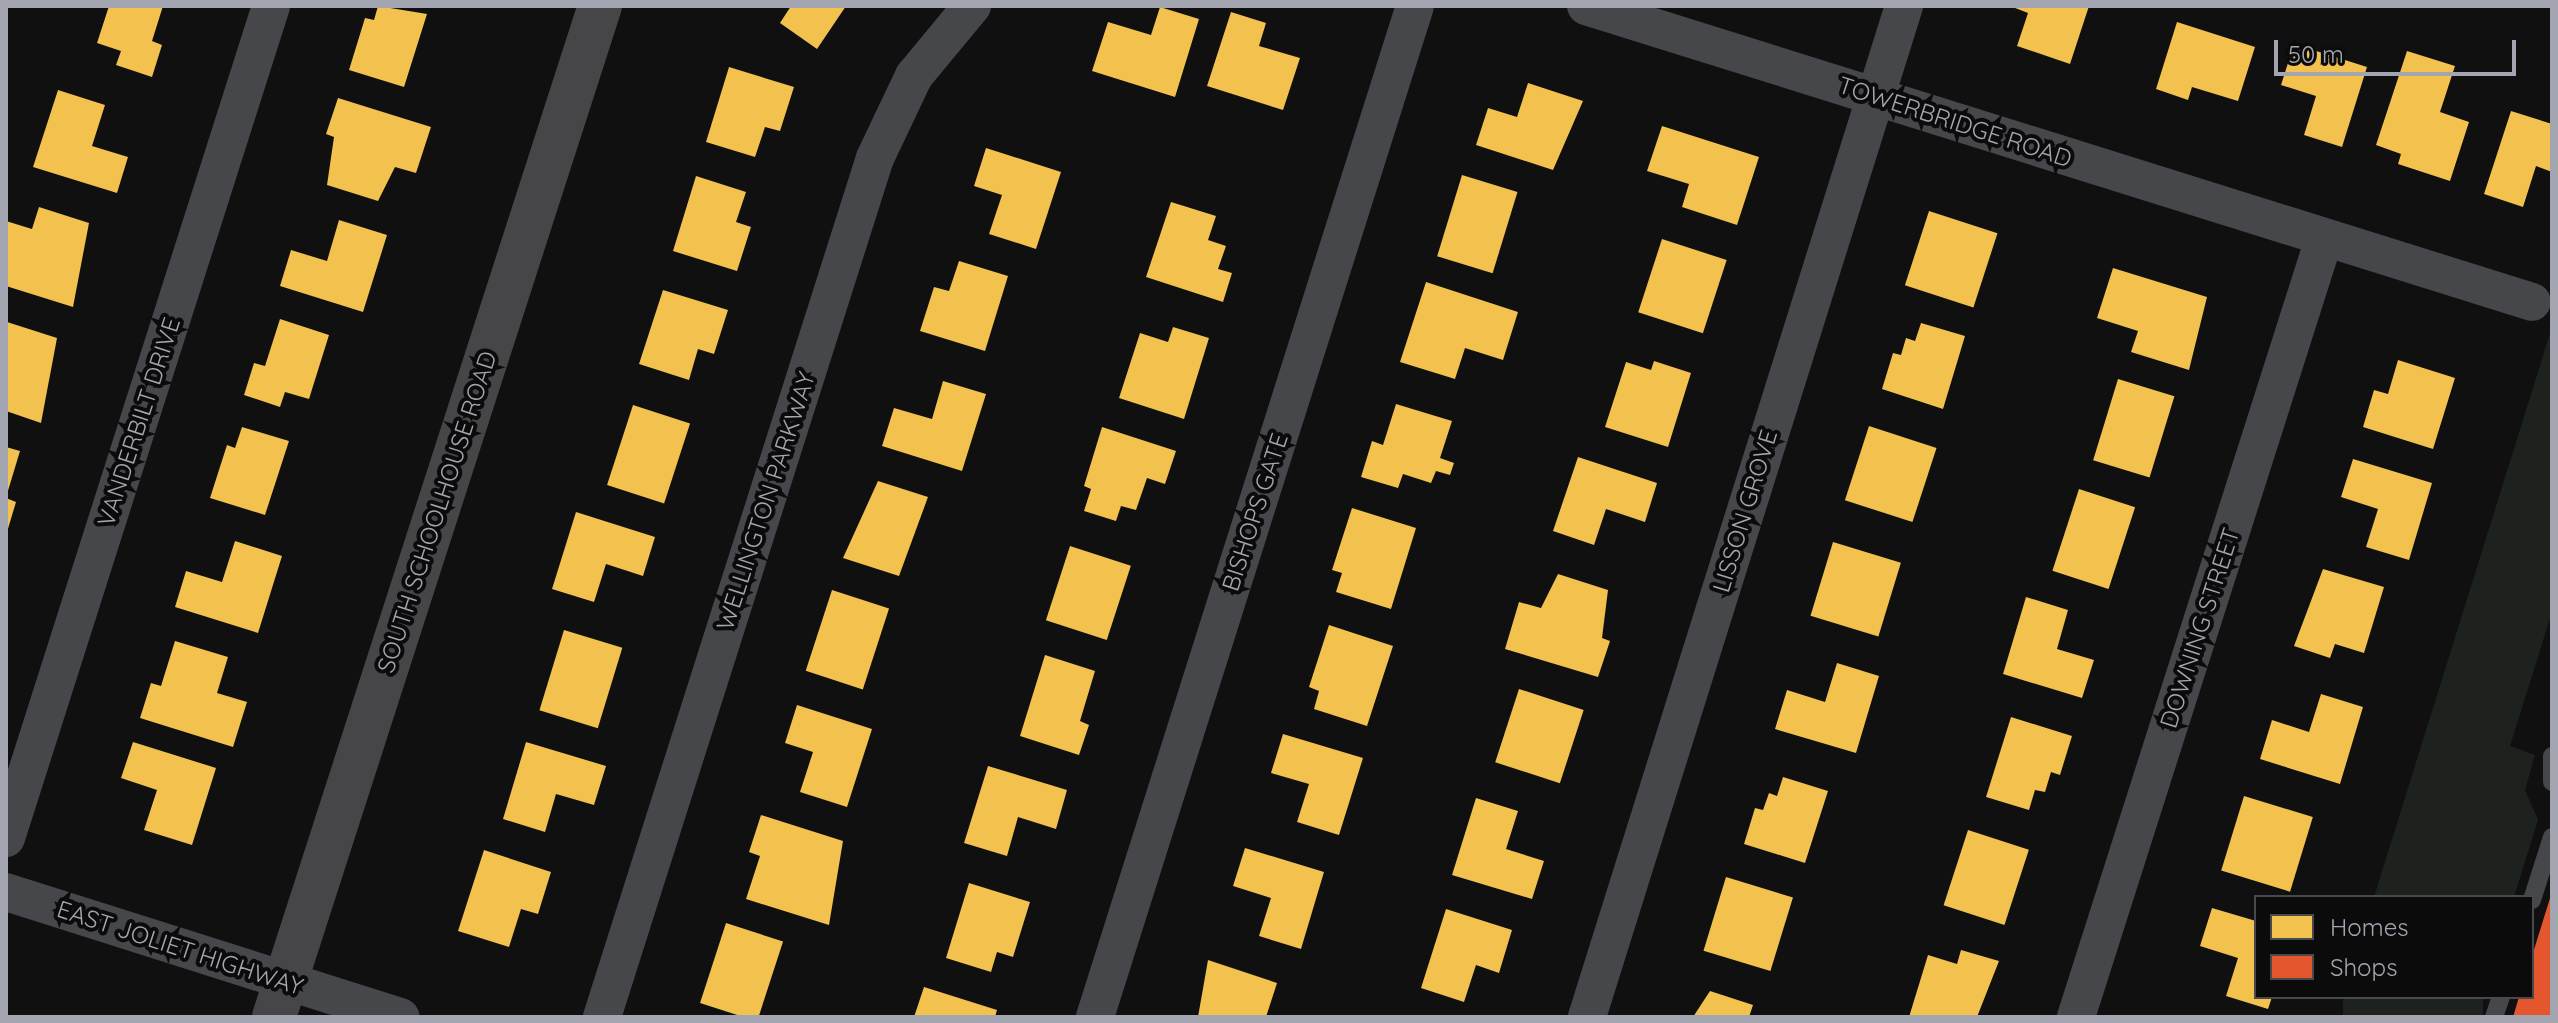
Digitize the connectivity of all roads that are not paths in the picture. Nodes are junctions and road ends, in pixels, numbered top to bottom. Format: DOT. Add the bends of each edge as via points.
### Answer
graph roads {
  1 [pos="271,6"];
  2 [pos="600,6"];
  3 [pos="972,6"];
  4 [pos="1415,6"];
  5 [pos="1586,6"];
  6 [pos="1904,6"];
  7 [pos="1875,97"];
  8 [pos="2324,239"];
  9 [pos="2532,302"];
  10 [pos="2552,756"];
  11 [pos="2552,782"];
  12 [pos="2552,837"];
  13 [pos="6,838"];
  14 [pos="6,892"];
  15 [pos="2534,895"];
  16 [pos="280,1000"];
  17 [pos="401,1017"];
  18 [pos="602,1017"];
  19 [pos="1095,1017"];
  20 [pos="1587,1017"];
  21 [pos="2076,1017"];
  1 -- 13 [label="street, VANDERBILT DRIVE"];
  2 -- 16 [label="street, SOUTH SCHOOLHOUSE ROAD"];
  3 -- 18 [label="street, WELLINGTON PARKWAY" via="914,76 875,158"];
  4 -- 19 [label="street, BISHOPS GATE"];
  5 -- 7 [label="street, TOWERBRIDGE ROAD"];
  6 -- 7 [label="street, LISSON GROVE"];
  7 -- 8 [label="street, TOWERBRIDGE ROAD"];
  7 -- 20 [label="street, LISSON GROVE"];
  8 -- 9 [label="street, TOWERBRIDGE ROAD"];
  8 -- 21 [label="street, DOWNING STREET"];
  10 -- 11 [label="lane"];
  12 -- 15 [label="lane"];
  14 -- 16 [label="street, EAST JOLIET HIGHWAY"];
  16 -- 17 [label="street, EAST JOLIET HIGHWAY"];
}
